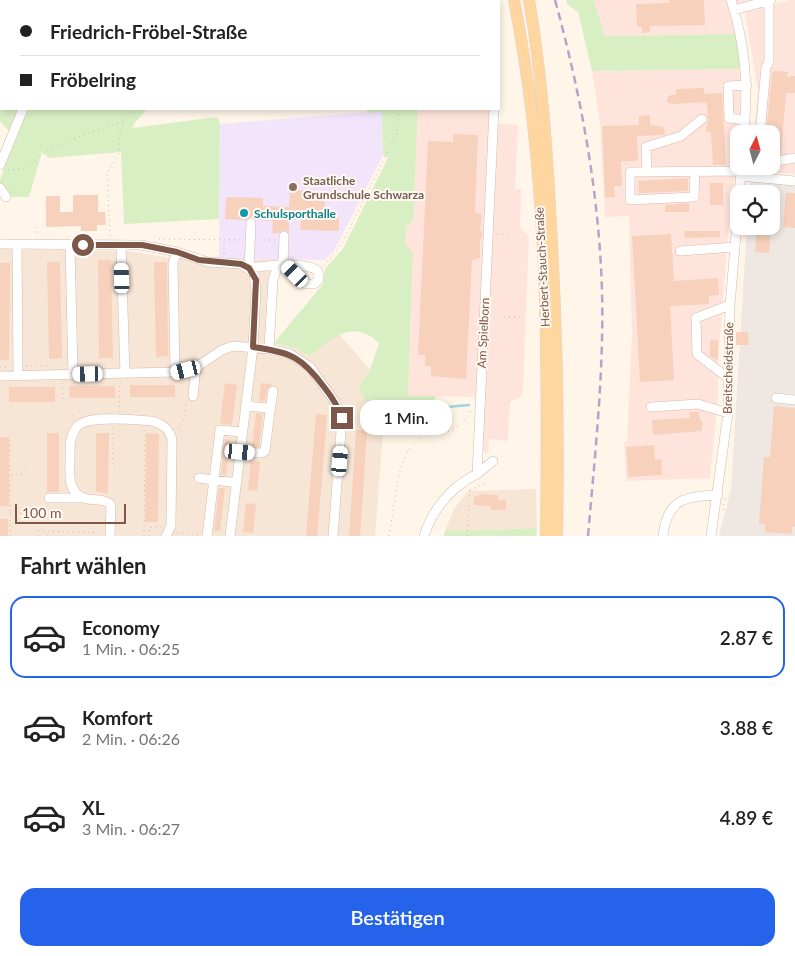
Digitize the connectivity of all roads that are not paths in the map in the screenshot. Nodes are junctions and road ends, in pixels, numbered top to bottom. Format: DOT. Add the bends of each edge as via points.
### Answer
graph roads {
  1 [pos="514,0"];
  2 [pos="529,0"];
  3 [pos="731,0"];
  4 [pos="770,0"];
  5 [pos="734,10"];
  6 [pos="747,85"];
  7 [pos="23,110"];
  8 [pos="494,110"];
  9 [pos="702,119"];
  10 [pos="745,120"];
  11 [pos="745,125"];
  12 [pos="761,125"];
  13 [pos="795,158"];
  14 [pos="780,162"];
  15 [pos="2,168"];
  16 [pos="695,171"];
  17 [pos="730,171"];
  18 [pos="647,172"];
  19 [pos="765,175"];
  20 [pos="795,180"];
  21 [pos="0,188"];
  22 [pos="6,197"];
  23 [pos="251,223"];
  24 [pos="736,235"];
  25 [pos="284,238"];
  26 [pos="0,244"];
  27 [pos="17,245"];
  28 [pos="70,245"];
  29 [pos="121,245"];
  30 [pos="735,247"];
  31 [pos="680,251"];
  32 [pos="177,252"];
  33 [pos="283,265"];
  34 [pos="249,268"];
  35 [pos="730,305"];
  36 [pos="253,347"];
  37 [pos="269,349"];
  38 [pos="196,366"];
  39 [pos="175,372"];
  40 [pos="122,374"];
  41 [pos="18,375"];
  42 [pos="73,375"];
  43 [pos="0,376"];
  44 [pos="728,378"];
  45 [pos="274,391"];
  46 [pos="189,396"];
  47 [pos="776,398"];
  48 [pos="795,400"];
  49 [pos="246,406"];
  50 [pos="651,406"];
  51 [pos="270,411"];
  52 [pos="728,413"];
  53 [pos="243,432"];
  54 [pos="240,452"];
  55 [pos="493,461"];
  56 [pos="474,475"];
  57 [pos="199,478"];
  58 [pos="214,480"];
  59 [pos="237,483"];
  60 [pos="718,495"];
  61 [pos="49,498"];
  62 [pos="82,498"];
  63 [pos="164,534"];
  64 [pos="110,536"];
  65 [pos="207,536"];
  66 [pos="230,536"];
  67 [pos="333,536"];
  68 [pos="424,536"];
  69 [pos="546,536"];
  70 [pos="557,536"];
  71 [pos="663,536"];
  72 [pos="711,536"];
  1 -- 69 [label="main road, Herbert-Stauch-Straße" via="532,102 542,259 546,355"];
  2 -- 70 [label="main road, Herbert-Stauch-Straße" via="541,88 553,260 557,354"];
  3 -- 5 [label="street"];
  4 -- 5 [label="street"];
  4 -- 12 [label="street" via="769,62"];
  5 -- 6 [label="street" via="743,45"];
  6 -- 10 [label="street"];
  6 -- 10 [label="street" via="728,86 729,118"];
  7 -- 15 [label="street"];
  8 -- 56 [label="street, Am Spielborn"];
  9 -- 18 [label="street" via="681,136 646,148"];
  10 -- 11 [label="street"];
  13 -- 14 [label="street"];
  16 -- 17 [label="street"];
  16 -- 18 [label="street"];
  16 -- 18 [label="street" via="694,197 630,200 630,172"];
  19 -- 20 [label="street"];
  21 -- 22 [label="street"];
  23 -- 34 [label="street"];
  24 -- 30 [label="street, Breitscheidstraße"];
  25 -- 33 [label="street"];
  26 -- 27 [label="street"];
  27 -- 28 [label="street"];
  27 -- 41 [label="street"];
  28 -- 29 [label="street"];
  28 -- 42 [label="street"];
  29 -- 32 [label="street" via="142,245"];
  29 -- 40 [label="street"];
  30 -- 31 [label="street"];
  30 -- 35 [label="street, Breitscheidstraße"];
  32 -- 34 [label="street" via="199,260 241,264"];
  32 -- 39 [label="street" via="172,263"];
  33 -- 33 [label="street" via="312,267 317,270 319,279 310,285 302,282"];
  33 -- 34 [label="street"];
  33 -- 37 [label="street" via="273,280"];
  34 -- 36 [label="street" via="256,280"];
  35 -- 44 [label="street, Breitscheidstraße"];
  35 -- 44 [label="street" via="696,318 697,354"];
  36 -- 37 [label="street"];
  36 -- 38 [label="street" via="228,347"];
  36 -- 49 [label="street"];
  37 -- 67 [label="street" via="290,354 310,367 335,402 342,418"];
  38 -- 39 [label="street"];
  38 -- 46 [label="street"];
  39 -- 40 [label="street"];
  40 -- 42 [label="street"];
  41 -- 42 [label="street"];
  41 -- 43 [label="street"];
  44 -- 52 [label="street, Breitscheidstraße"];
  45 -- 51 [label="street"];
  47 -- 48 [label="street"];
  49 -- 51 [label="street" via="268,408"];
  49 -- 53 [label="street"];
  50 -- 52 [label="street" via="698,404"];
  51 -- 54 [label="street" via="265,451"];
  52 -- 60 [label="street, Breitscheidstraße"];
  53 -- 54 [label="street"];
  53 -- 58 [label="street" via="220,430"];
  54 -- 59 [label="street"];
  55 -- 56 [label="street"];
  56 -- 68 [label="street" via="438,506"];
  57 -- 58 [label="street"];
  58 -- 59 [label="street"];
  58 -- 65 [label="street"];
  59 -- 66 [label="street"];
  60 -- 71 [label="street" via="693,496 679,502 669,512"];
  60 -- 72 [label="street, Breitscheidstraße"];
  61 -- 62 [label="street"];
  62 -- 63 [label="street" via="70,480 71,440 77,426 87,420 162,424 172,438 171,526"];
  62 -- 64 [label="street" via="106,501 111,506"];
}
